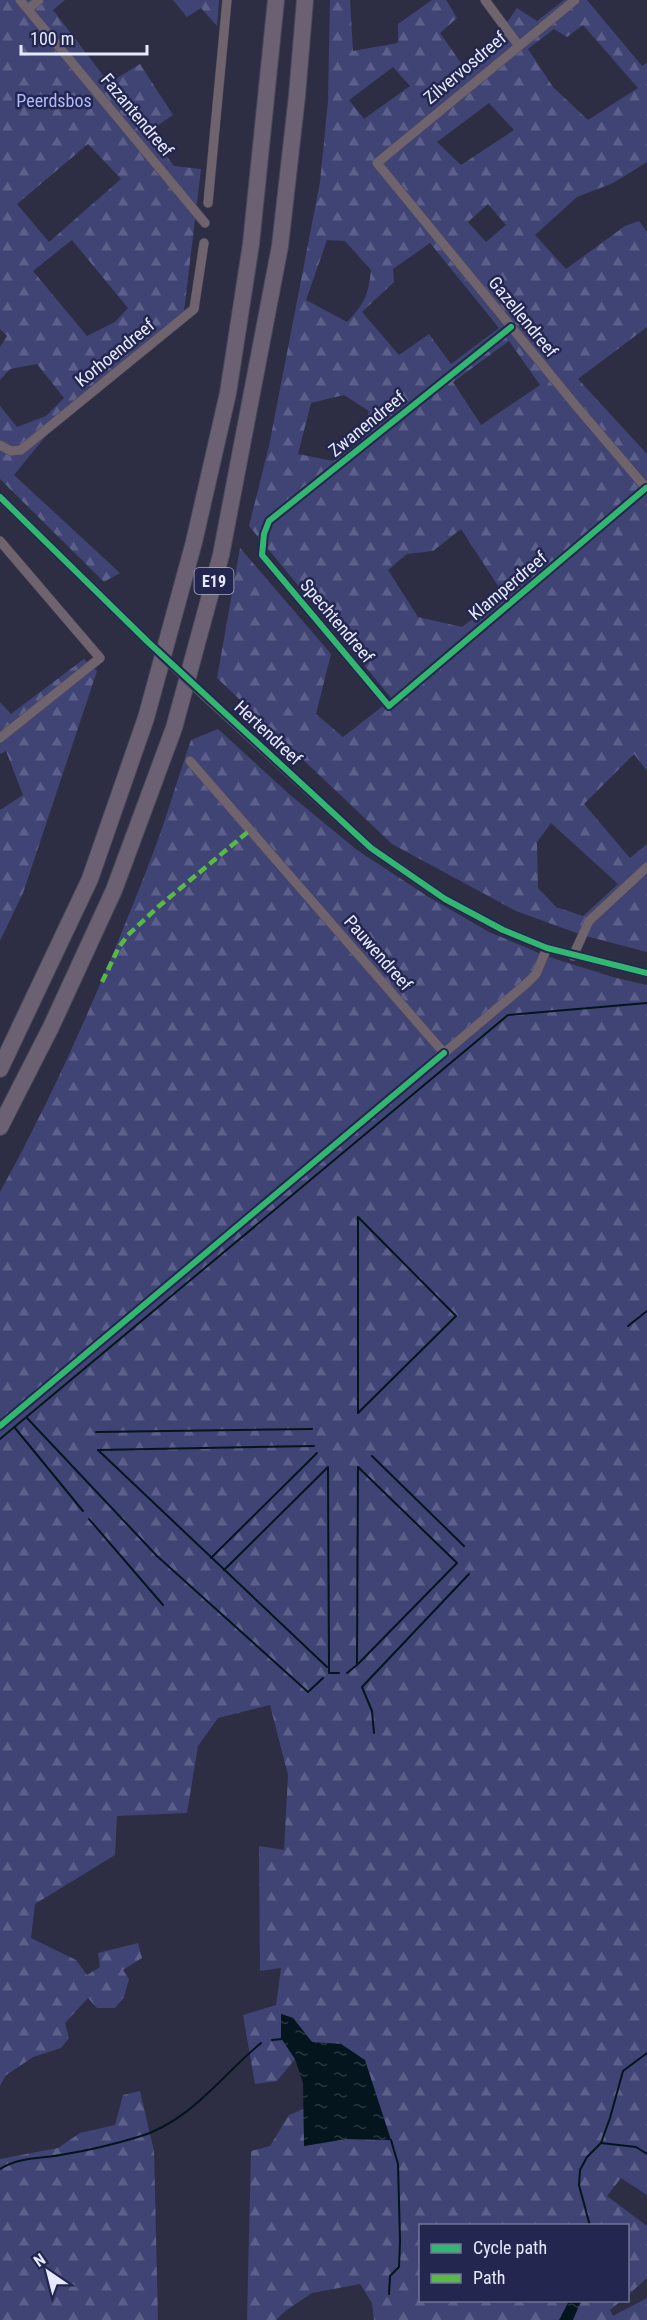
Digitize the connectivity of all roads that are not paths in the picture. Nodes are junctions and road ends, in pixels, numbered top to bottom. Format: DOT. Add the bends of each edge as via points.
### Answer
graph roads {
  1 [pos="20,0"];
  2 [pos="39,0"];
  3 [pos="226,0"];
  4 [pos="276,0"];
  5 [pos="305,0"];
  6 [pos="485,0"];
  7 [pos="574,0"];
  8 [pos="28,9"];
  9 [pos="519,46"];
  10 [pos="377,163"];
  11 [pos="208,203"];
  12 [pos="205,224"];
  13 [pos="204,243"];
  14 [pos="511,327"];
  15 [pos="0,445"];
  16 [pos="647,489"];
  17 [pos="0,497"];
  18 [pos="0,541"];
  19 [pos="262,555"];
  20 [pos="389,706"];
  21 [pos="0,738"];
  22 [pos="190,761"];
  23 [pos="647,867"];
  24 [pos="547,948"];
  25 [pos="573,956"];
  26 [pos="647,974"];
  27 [pos="0,1069"];
  28 [pos="0,1127"];
  1 -- 8 [label="street, Fazantendreef"];
  2 -- 8 [label="street"];
  3 -- 11 [label="street"];
  4 -- 27 [label="highway, E19" via="251,243 230,382 194,542 146,718 90,879"];
  5 -- 28 [label="highway, E19" via="280,246 221,555 174,728 114,890"];
  6 -- 9 [label="street"];
  7 -- 9 [label="street, Zilvervosdreef"];
  8 -- 12 [label="street, Fazantendreef"];
  9 -- 10 [label="street, Zilvervosdreef"];
  10 -- 14 [label="street, Gazellendreef"];
  13 -- 15 [label="street, Korhoendreef" via="194,309 21,450 11,451"];
  14 -- 16 [label="street, Gazellendreef"];
  14 -- 19 [label="street, Zwanendreef" via="269,521"];
  16 -- 20 [label="street, Klamperdreef"];
  17 -- 24 [label="street, Hertendreef, bridge" via="206,697 371,848 445,899"];
  18 -- 21 [label="street" via="100,658"];
  19 -- 20 [label="street, Spechtendreef"];
  22 -- 24 [label="street, Pauwendreef" via="444,1053 536,974"];
  23 -- 25 [label="street" via="589,921"];
  24 -- 25 [label="street, Hertendreef"];
  25 -- 26 [label="street, Hertendreef"];
}
